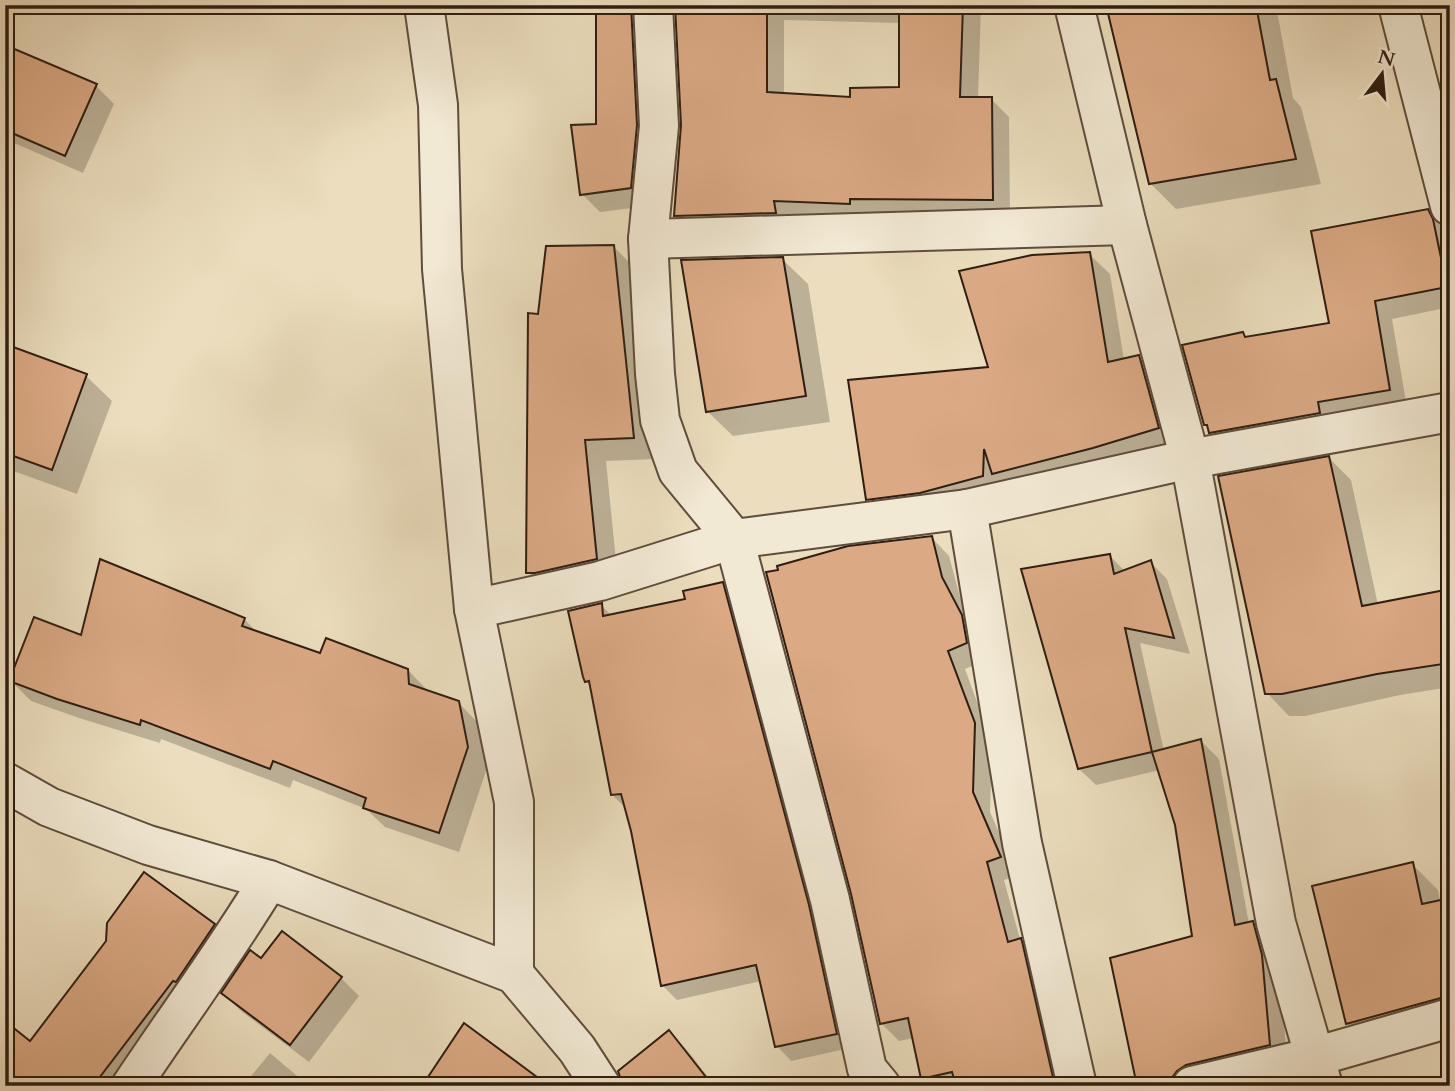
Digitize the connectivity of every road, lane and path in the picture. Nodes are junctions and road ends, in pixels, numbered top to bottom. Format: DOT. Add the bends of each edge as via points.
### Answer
graph roads {
  1 [pos="424,5"];
  2 [pos="653,5"];
  3 [pos="1074,5"];
  4 [pos="1398,5"];
  5 [pos="1450,206"];
  6 [pos="1127,225"];
  7 [pos="648,239"];
  8 [pos="1450,412"];
  9 [pos="1190,459"];
  10 [pos="967,509"];
  11 [pos="734,539"];
  12 [pos="474,609"];
  13 [pos="5,782"];
  14 [pos="269,880"];
  15 [pos="514,974"];
  16 [pos="1450,1018"];
  17 [pos="1318,1071"];
  18 [pos="866,1080"];
  19 [pos="131,1086"];
  20 [pos="601,1086"];
  21 [pos="1077,1086"];
  22 [pos="1192,1086"];
  1 -- 12 [label="street" via="438,105 442,269"];
  2 -- 7 [label="street" via="659,126"];
  3 -- 6 [label="street"];
  4 -- 5 [label="street"];
  6 -- 7 [label="street"];
  6 -- 9 [label="street"];
  7 -- 11 [label="street" via="660,420 678,471"];
  8 -- 9 [label="street"];
  9 -- 10 [label="street"];
  9 -- 17 [label="street" via="1276,923"];
  10 -- 11 [label="street"];
  10 -- 21 [label="street" via="1022,843"];
  11 -- 12 [label="street" via="600,581"];
  11 -- 18 [label="street" via="830,900"];
  12 -- 15 [label="street" via="514,802"];
  13 -- 14 [label="street" via="49,807 148,845"];
  14 -- 15 [label="street"];
  14 -- 19 [label="street" via="234,939"];
  15 -- 20 [label="street" via="577,1049"];
  16 -- 17 [label="street"];
  17 -- 22 [label="street"];
}
